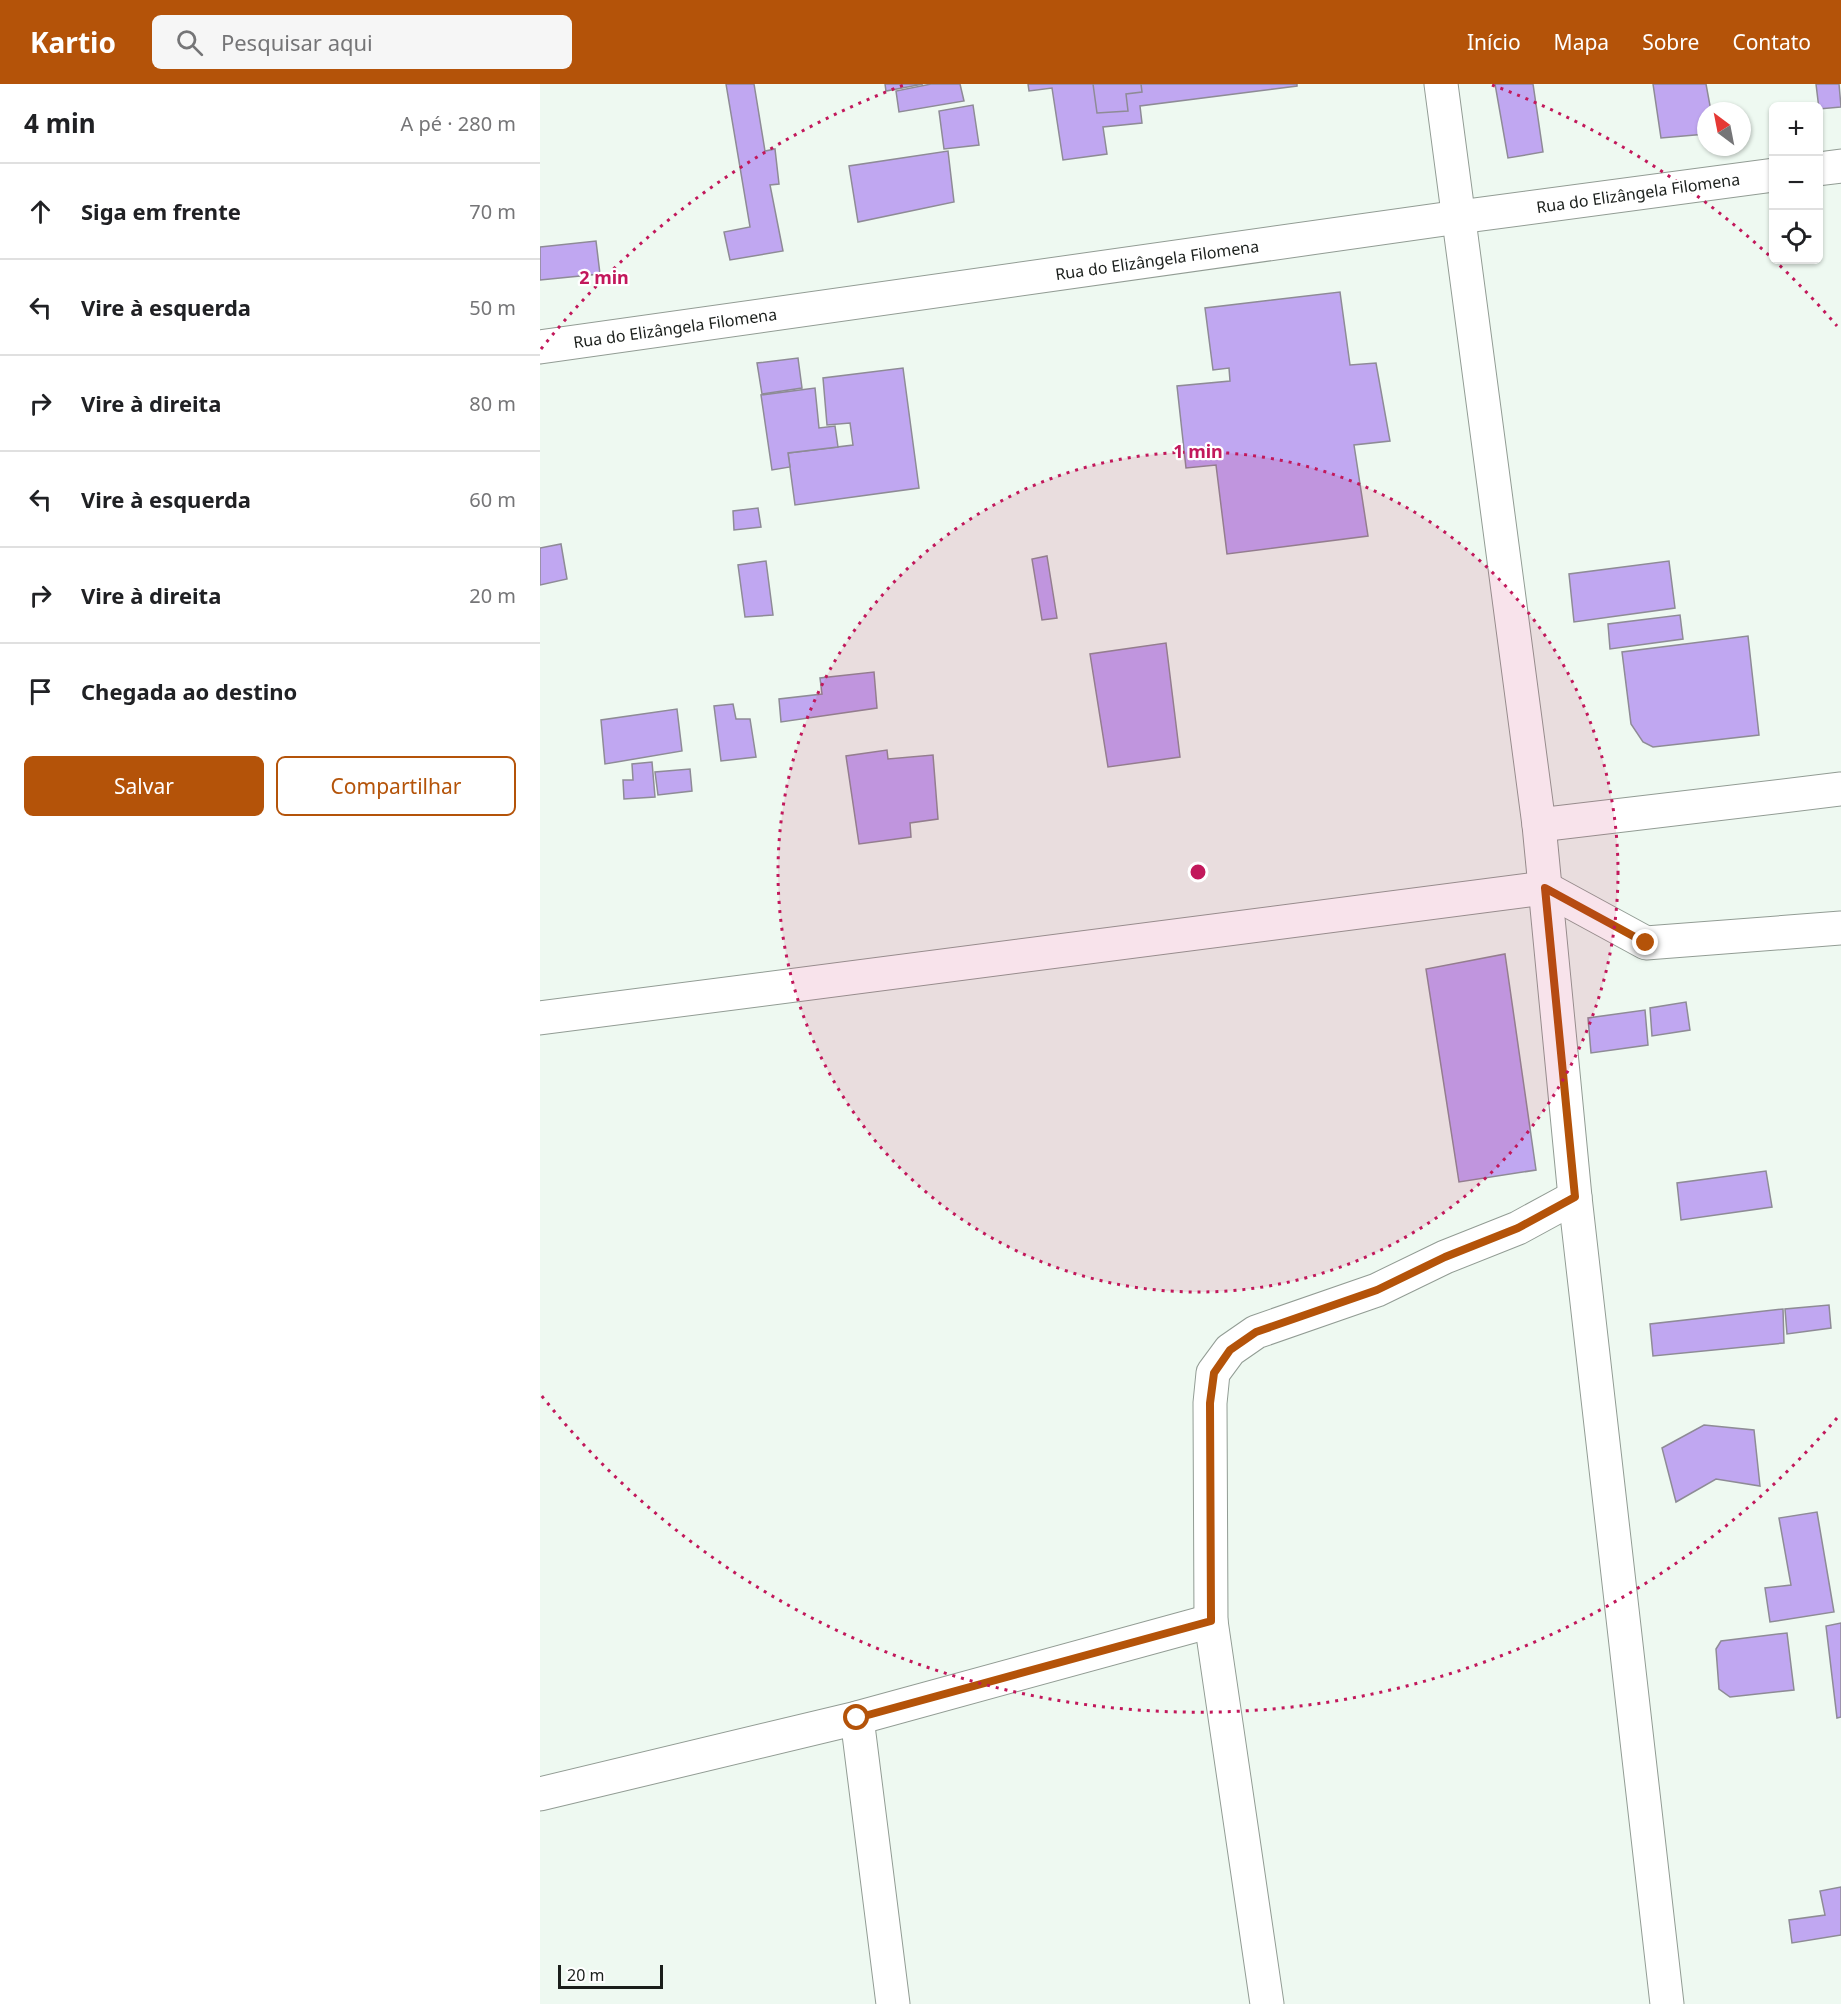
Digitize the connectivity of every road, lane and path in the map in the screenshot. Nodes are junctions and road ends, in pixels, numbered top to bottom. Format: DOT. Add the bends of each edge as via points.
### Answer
graph roads {
  1 [pos="1441,84"];
  2 [pos="1841,166"];
  3 [pos="1823,168"];
  4 [pos="1769,176"];
  5 [pos="1459,217"];
  6 [pos="540,347"];
  7 [pos="1841,789"];
  8 [pos="1539,825"];
  9 [pos="1545,888"];
  10 [pos="1841,928"];
  11 [pos="540,1018"];
  12 [pos="1575,1197"];
  13 [pos="1211,1621"];
  14 [pos="857,1718"];
  15 [pos="540,1794"];
  16 [pos="892,2004"];
  17 [pos="1267,2004"];
  18 [pos="1667,2004"];
  1 -- 5 [label="street"];
  2 -- 3 [label="street"];
  4 -- 5 [label="street, Rua do Elizângela Filomena"];
  5 -- 6 [label="street, Rua do Elizângela Filomena"];
  5 -- 8 [label="street"];
  7 -- 8 [label="street"];
  8 -- 9 [label="street"];
  9 -- 10 [label="street" via="1646,943"];
  9 -- 11 [label="street"];
  9 -- 12 [label="street"];
  12 -- 13 [label="street" via="1518,1228 1377,1290 1256,1332 1230,1350 1214,1373 1210,1403"];
  12 -- 18 [label="street"];
  13 -- 14 [label="street"];
  13 -- 17 [label="street"];
  14 -- 15 [label="street"];
  14 -- 16 [label="street"];
}
